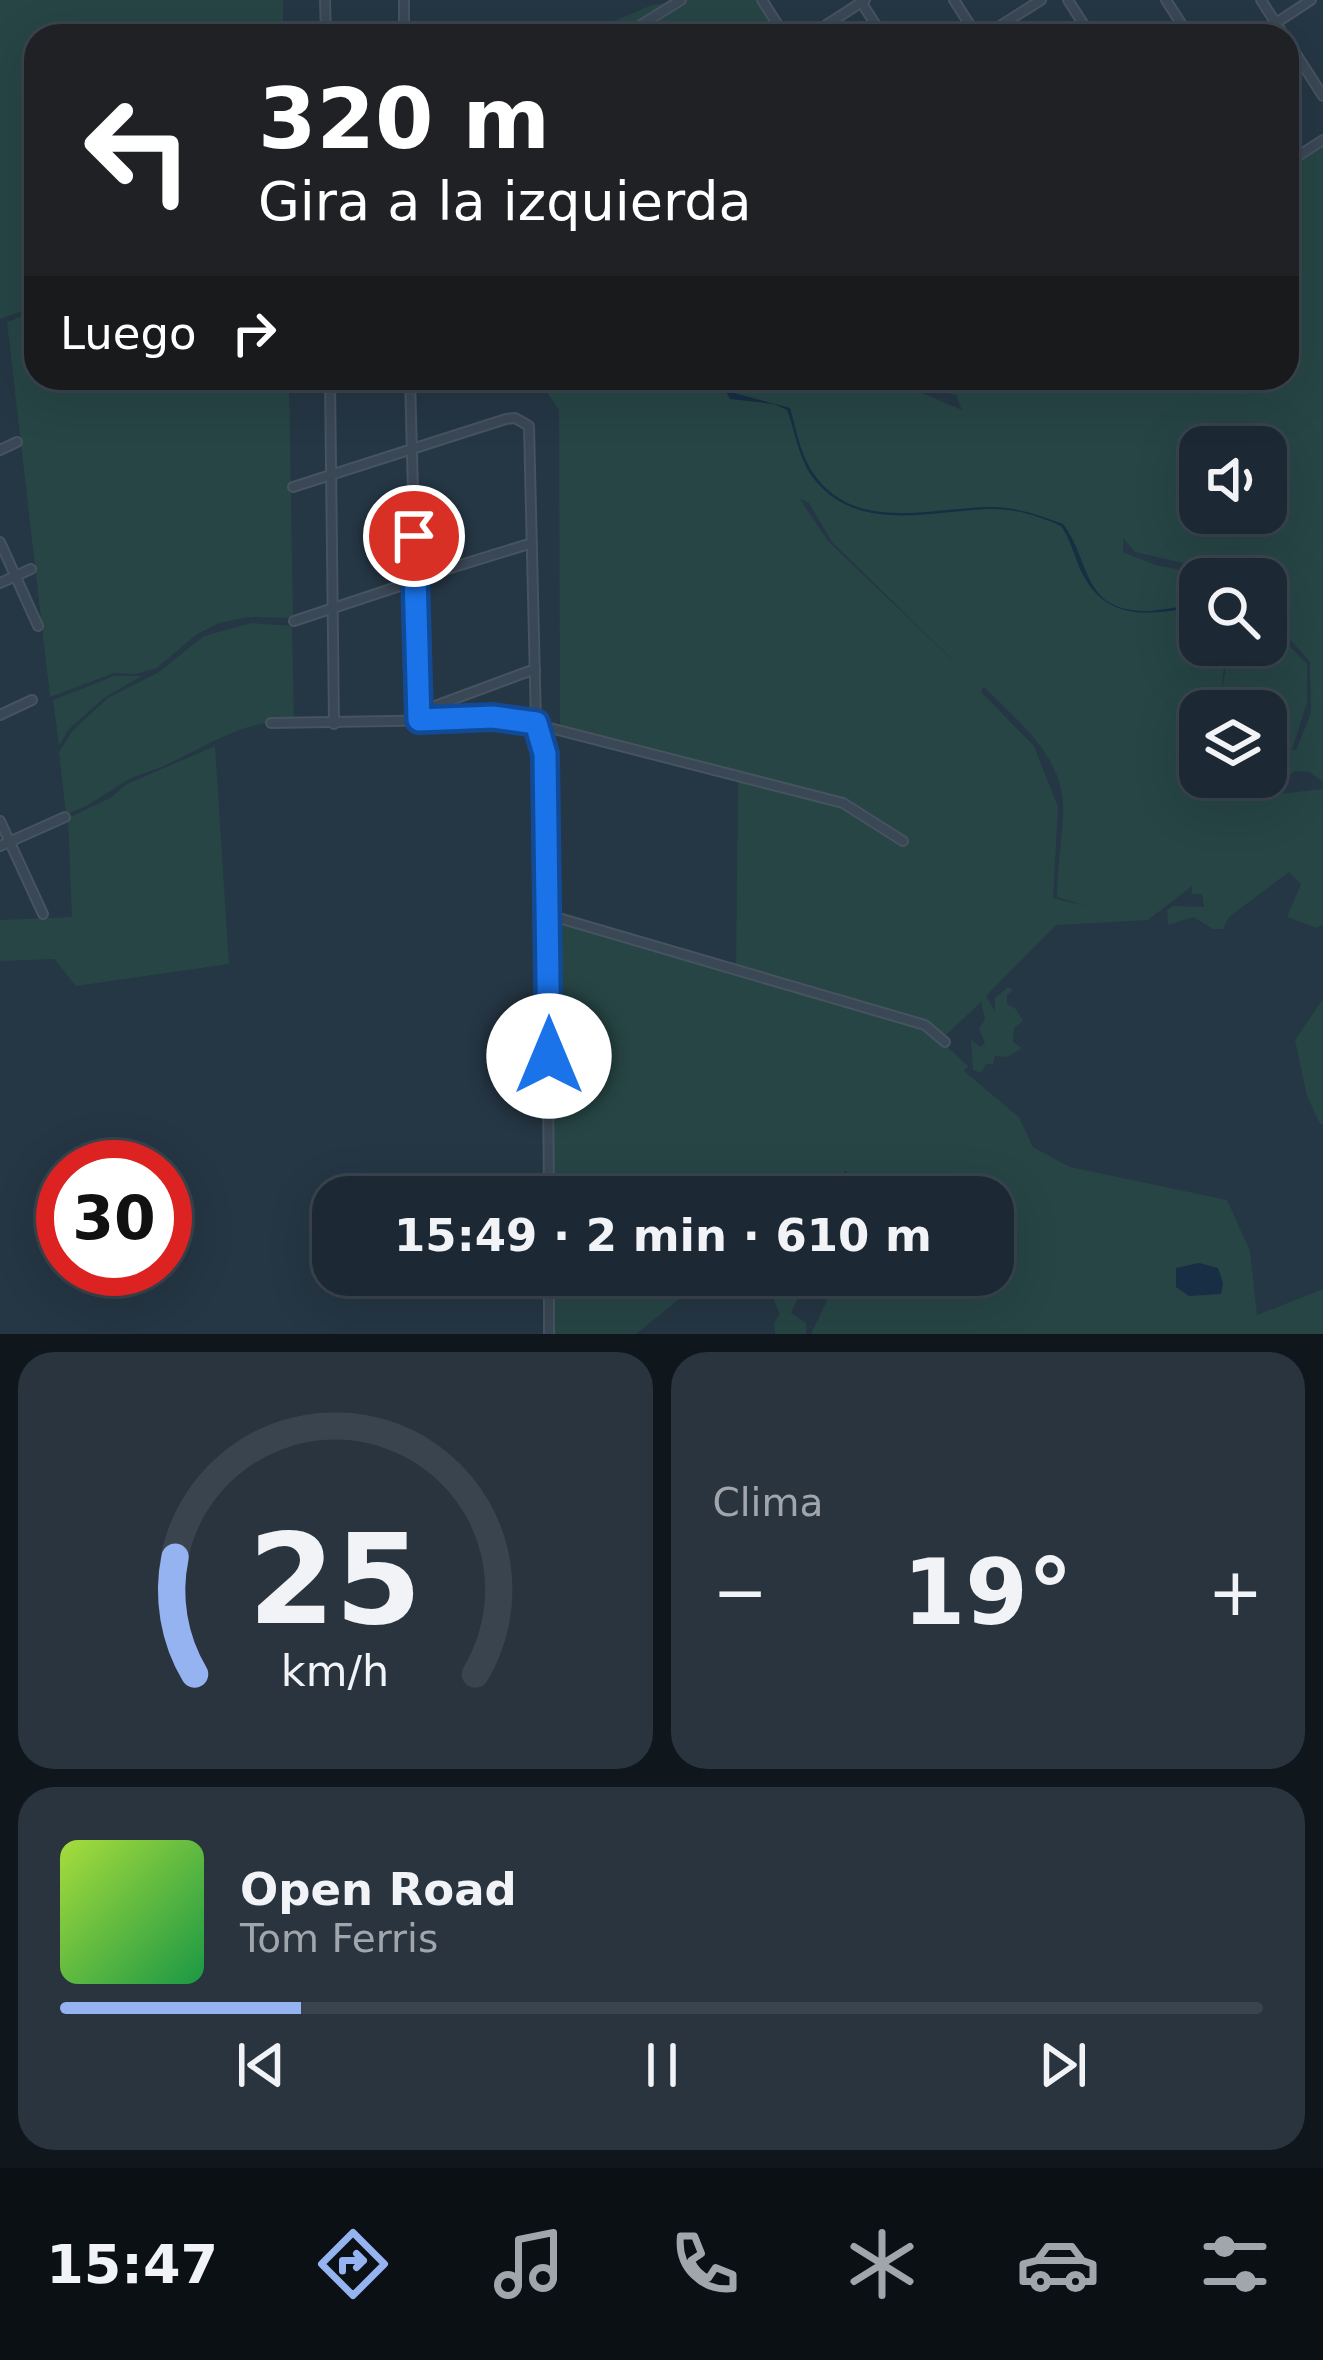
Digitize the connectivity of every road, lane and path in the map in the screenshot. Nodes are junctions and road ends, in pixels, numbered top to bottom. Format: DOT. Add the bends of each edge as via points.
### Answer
graph roads {
  1 [pos="682,0"];
  2 [pos="1041,0"];
  3 [pos="1261,0"];
  4 [pos="1311,0"];
  5 [pos="862,1"];
  6 [pos="668,3"];
  7 [pos="1276,23"];
  8 [pos="639,24"];
  9 [pos="827,24"];
  10 [pos="1001,24"];
  11 [pos="1299,58"];
  12 [pos="1323,96"];
  13 [pos="330,390"];
  14 [pos="410,390"];
  15 [pos="17,442"];
  16 [pos="412,449"];
  17 [pos="0,450"];
  18 [pos="332,475"];
  19 [pos="293,487"];
  20 [pos="0,542"];
  21 [pos="532,543"];
  22 [pos="31,568"];
  23 [pos="15,576"];
  24 [pos="416,580"];
  25 [pos="0,583"];
  26 [pos="333,608"];
  27 [pos="294,620"];
  28 [pos="38,626"];
  29 [pos="535,669"];
  30 [pos="32,700"];
  31 [pos="0,715"];
  32 [pos="419,716"];
  33 [pos="271,723"];
  34 [pos="536,723"];
  35 [pos="334,724"];
  36 [pos="65,817"];
  37 [pos="0,821"];
  38 [pos="902,841"];
  39 [pos="5,844"];
  40 [pos="43,914"];
  41 [pos="545,914"];
  42 [pos="945,1042"];
  43 [pos="549,1176"];
  44 [pos="549,1296"];
  45 [pos="549,1334"];
  1 -- 6 [label="street"];
  2 -- 10 [label="street"];
  3 -- 7 [label="street"];
  4 -- 7 [label="street"];
  5 -- 9 [label="street"];
  6 -- 8 [label="street"];
  11 -- 12 [label="street"];
  13 -- 18 [label="street"];
  14 -- 16 [label="street"];
  15 -- 17 [label="street"];
  16 -- 18 [label="street"];
  16 -- 21 [label="street" via="506,419 529,426"];
  16 -- 24 [label="street"];
  18 -- 19 [label="street"];
  18 -- 26 [label="street"];
  20 -- 23 [label="street"];
  21 -- 24 [label="street"];
  21 -- 29 [label="street"];
  22 -- 23 [label="street"];
  23 -- 25 [label="street"];
  23 -- 28 [label="street"];
  24 -- 26 [label="street"];
  24 -- 32 [label="street"];
  26 -- 27 [label="street"];
  26 -- 35 [label="street"];
  29 -- 32 [label="street"];
  29 -- 34 [label="street"];
  30 -- 31 [label="street"];
  32 -- 34 [label="street"];
  32 -- 35 [label="street"];
  33 -- 35 [label="street"];
  34 -- 38 [label="street" via="843,803"];
  34 -- 41 [label="street" via="545,754"];
  36 -- 39 [label="street"];
  37 -- 39 [label="street"];
  39 -- 40 [label="street"];
  41 -- 42 [label="street" via="925,1025"];
  41 -- 43 [label="street"];
  44 -- 45 [label="street"];
}
